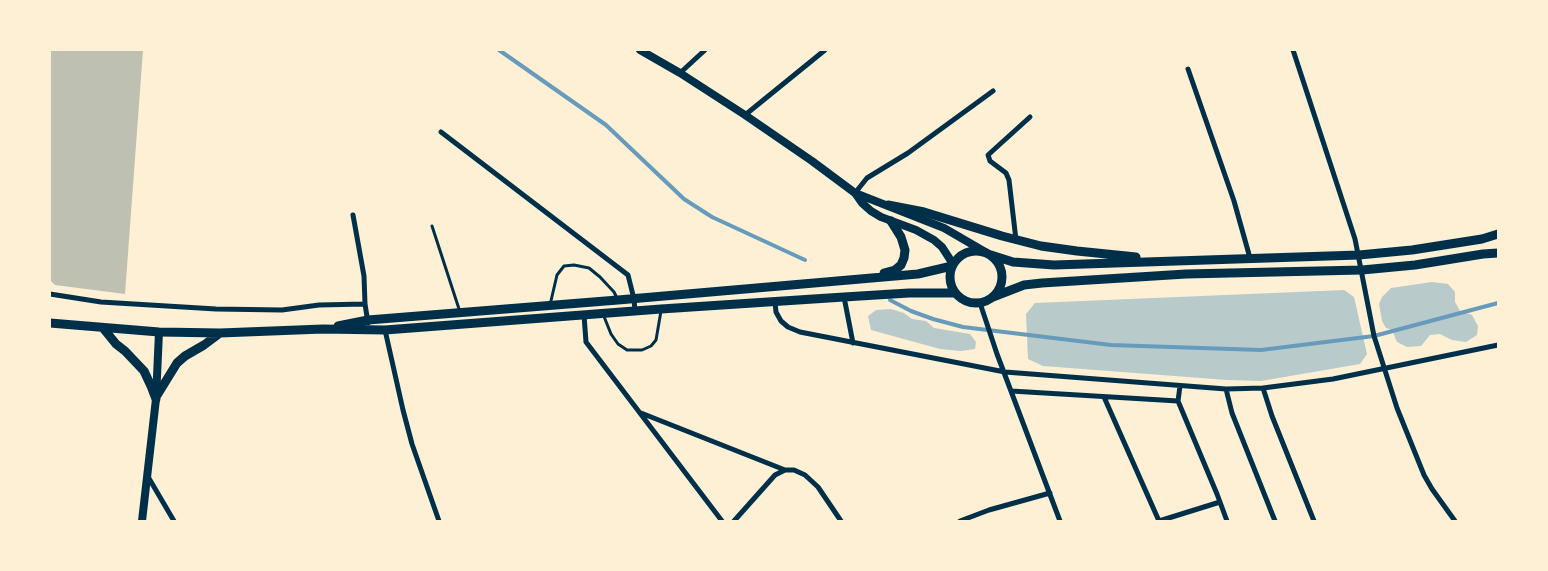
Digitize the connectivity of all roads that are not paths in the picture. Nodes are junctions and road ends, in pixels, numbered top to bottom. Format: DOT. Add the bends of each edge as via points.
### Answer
graph roads {
  1 [pos="640,50"];
  2 [pos="705,50"];
  3 [pos="825,50"];
  4 [pos="1293,50"];
  5 [pos="1188,70"];
  6 [pos="680,73"];
  7 [pos="993,91"];
  8 [pos="745,115"];
  9 [pos="1030,117"];
  10 [pos="441,132"];
  11 [pos="856,193"];
  12 [pos="888,205"];
  13 [pos="354,215"];
  14 [pos="891,221"];
  15 [pos="432,226"];
  16 [pos="1498,234"];
  17 [pos="1016,240"];
  18 [pos="1498,253"];
  19 [pos="989,254"];
  20 [pos="1359,255"];
  21 [pos="1250,258"];
  22 [pos="1186,260"];
  23 [pos="952,265"];
  24 [pos="1362,270"];
  25 [pos="869,278"];
  26 [pos="50,294"];
  27 [pos="955,294"];
  28 [pos="844,297"];
  29 [pos="993,298"];
  30 [pos="634,299"];
  31 [pos="618,300"];
  32 [pos="775,302"];
  33 [pos="980,303"];
  34 [pos="365,304"];
  35 [pos="550,306"];
  36 [pos="661,309"];
  37 [pos="636,311"];
  38 [pos="460,312"];
  39 [pos="603,314"];
  40 [pos="584,315"];
  41 [pos="368,320"];
  42 [pos="50,323"];
  43 [pos="103,328"];
  44 [pos="323,329"];
  45 [pos="369,330"];
  46 [pos="385,330"];
  47 [pos="159,332"];
  48 [pos="220,333"];
  49 [pos="853,343"];
  50 [pos="1498,345"];
  51 [pos="1384,370"];
  52 [pos="1005,372"];
  53 [pos="1180,386"];
  54 [pos="1263,388"];
  55 [pos="1226,389"];
  56 [pos="1012,391"];
  57 [pos="1104,397"];
  58 [pos="156,398"];
  59 [pos="1178,401"];
  60 [pos="640,413"];
  61 [pos="785,470"];
  62 [pos="147,474"];
  63 [pos="1050,493"];
  64 [pos="1220,502"];
  65 [pos="142,521"];
  66 [pos="174,521"];
  67 [pos="439,521"];
  68 [pos="722,521"];
  69 [pos="734,521"];
  70 [pos="842,521"];
  71 [pos="960,521"];
  72 [pos="1060,521"];
  73 [pos="1159,521"];
  74 [pos="1227,521"];
  75 [pos="1275,521"];
  76 [pos="1314,521"];
  77 [pos="1455,521"];
  1 -- 6 [label="street"];
  2 -- 6 [label="street"];
  3 -- 8 [label="street"];
  4 -- 20 [label="street"];
  5 -- 21 [label="street" via="1234,201"];
  6 -- 8 [label="street"];
  7 -- 11 [label="street" via="908,153 867,178"];
  8 -- 11 [label="street"];
  9 -- 17 [label="street" via="988,155 1009,180"];
  10 -- 30 [label="street" via="628,275"];
  11 -- 12 [label="street"];
  11 -- 14 [label="street" via="871,211"];
  12 -- 17 [label="main road" via="924,212"];
  12 -- 19 [label="street" via="944,228"];
  13 -- 34 [label="street"];
  14 -- 23 [label="street" via="934,240"];
  14 -- 25 [label="main road" via="904,243 904,258 895,270"];
  15 -- 38 [label="lane"];
  16 -- 20 [label="main road" via="1412,250"];
  17 -- 22 [label="main road" via="1104,254"];
  18 -- 24 [label="main road"];
  19 -- 22 [label="main road" via="1013,262 1054,265"];
  19 -- 23 [label="main road" via="968,252"];
  19 -- 29 [label="main road" via="1001,268 1002,276 1002,284"];
  20 -- 21 [label="main road"];
  20 -- 24 [label="street"];
  21 -- 22 [label="main road"];
  23 -- 25 [label="main road" via="918,274"];
  23 -- 27 [label="main road" via="950,280"];
  24 -- 29 [label="main road" via="1186,274 1042,283 1024,285"];
  24 -- 51 [label="street"];
  25 -- 30 [label="main road"];
  26 -- 34 [label="street" via="101,302 216,309 282,310"];
  27 -- 28 [label="main road"];
  27 -- 33 [label="main road" via="966,302"];
  28 -- 32 [label="main road"];
  28 -- 49 [label="street"];
  29 -- 33 [label="main road"];
  30 -- 31 [label="main road"];
  30 -- 37 [label="street"];
  31 -- 35 [label="main road"];
  31 -- 35 [label="lane" via="600,276 589,268 574,265 564,266 557,275"];
  32 -- 36 [label="main road"];
  32 -- 49 [label="street" via="776,312 788,326 814,336"];
  33 -- 52 [label="street"];
  34 -- 41 [label="street"];
  35 -- 38 [label="main road"];
  36 -- 37 [label="main road"];
  36 -- 39 [label="lane" via="656,340 642,350 627,350 618,344"];
  37 -- 39 [label="main road"];
  38 -- 41 [label="main road"];
  39 -- 40 [label="main road"];
  40 -- 46 [label="main road"];
  40 -- 60 [label="street" via="586,342"];
  41 -- 44 [label="main road"];
  41 -- 45 [label="street"];
  42 -- 43 [label="main road"];
  43 -- 47 [label="main road"];
  43 -- 58 [label="main road" via="144,372"];
  44 -- 45 [label="main road"];
  44 -- 48 [label="main road"];
  45 -- 46 [label="main road"];
  46 -- 67 [label="street" via="410,436"];
  47 -- 48 [label="main road"];
  47 -- 58 [label="street"];
  48 -- 58 [label="main road" via="177,363"];
  49 -- 52 [label="street"];
  50 -- 51 [label="street"];
  51 -- 54 [label="street"];
  51 -- 77 [label="street" via="1418,464"];
  52 -- 53 [label="street"];
  52 -- 56 [label="street"];
  53 -- 55 [label="street"];
  53 -- 59 [label="street"];
  54 -- 55 [label="street"];
  54 -- 76 [label="street"];
  55 -- 75 [label="street" via="1232,413"];
  56 -- 57 [label="street"];
  56 -- 63 [label="street"];
  57 -- 59 [label="street"];
  57 -- 73 [label="street"];
  58 -- 62 [label="street"];
  59 -- 64 [label="street"];
  60 -- 61 [label="street"];
  60 -- 68 [label="street"];
  61 -- 69 [label="street" via="775,475"];
  61 -- 70 [label="street" via="804,475 818,487"];
  62 -- 65 [label="street"];
  62 -- 66 [label="street"];
  63 -- 71 [label="street"];
  63 -- 72 [label="street"];
  64 -- 73 [label="street"];
  64 -- 74 [label="street"];
}
